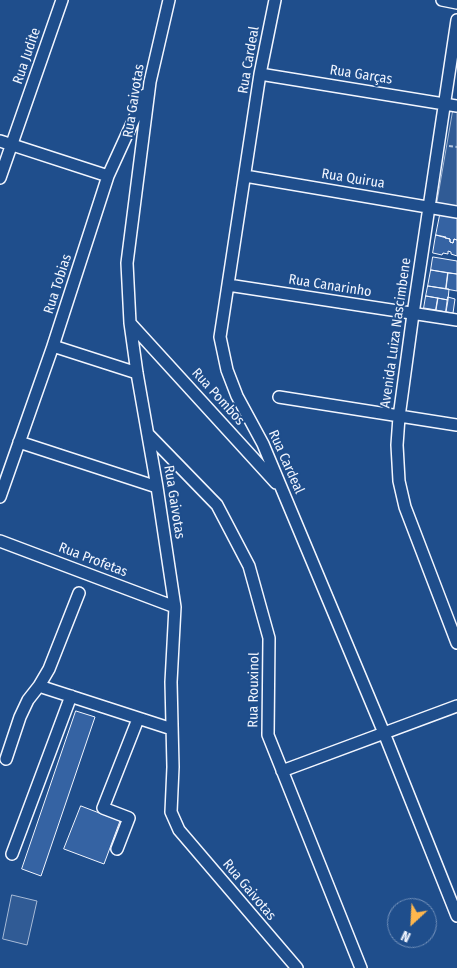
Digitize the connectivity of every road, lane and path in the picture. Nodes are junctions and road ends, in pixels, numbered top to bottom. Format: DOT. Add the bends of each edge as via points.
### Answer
graph roads {
  1 [pos="62,0"];
  2 [pos="169,0"];
  3 [pos="275,0"];
  4 [pos="442,0"];
  5 [pos="457,3"];
  6 [pos="457,20"];
  7 [pos="260,74"];
  8 [pos="150,82"];
  9 [pos="444,104"];
  10 [pos="457,106"];
  11 [pos="0,141"];
  12 [pos="12,145"];
  13 [pos="449,146"];
  14 [pos="457,147"];
  15 [pos="108,176"];
  16 [pos="245,176"];
  17 [pos="0,178"];
  18 [pos="429,207"];
  19 [pos="457,212"];
  20 [pos="228,285"];
  21 [pos="413,314"];
  22 [pos="457,320"];
  23 [pos="130,323"];
  24 [pos="53,346"];
  25 [pos="137,373"];
  26 [pos="279,397"];
  27 [pos="399,417"];
  28 [pos="457,425"];
  29 [pos="148,434"];
  30 [pos="19,442"];
  31 [pos="158,487"];
  32 [pos="283,490"];
  33 [pos="0,498"];
  34 [pos="0,541"];
  35 [pos="79,593"];
  36 [pos="175,607"];
  37 [pos="457,643"];
  38 [pos="39,686"];
  39 [pos="70,696"];
  40 [pos="457,706"];
  41 [pos="138,718"];
  42 [pos="172,729"];
  43 [pos="384,733"];
  44 [pos="6,758"];
  45 [pos="282,771"];
  46 [pos="117,849"];
  47 [pos="12,854"];
  48 [pos="456,911"];
  49 [pos="296,968"];
  50 [pos="361,968"];
  1 -- 12 [label="street, Rua Judite"];
  2 -- 8 [label="street, Rua Gaivotas"];
  3 -- 7 [label="street, Rua Cardeal"];
  4 -- 5 [label="street"];
  6 -- 9 [label="street, Avenida Luiza Nascimbene"];
  7 -- 9 [label="street, Rua Garças"];
  7 -- 16 [label="street, Rua Cardeal"];
  8 -- 15 [label="street, Rua Tobias"];
  8 -- 23 [label="street, Rua Gaivotas" via="127,263"];
  9 -- 10 [label="street, Rua Garças"];
  9 -- 18 [label="street, Avenida Luiza Nascimbene"];
  11 -- 12 [label="street"];
  12 -- 15 [label="street"];
  12 -- 17 [label="street, Rua Judite"];
  13 -- 14 [label="path"];
  15 -- 24 [label="street, Rua Tobias"];
  16 -- 18 [label="street, Rua Quirua"];
  16 -- 20 [label="street, Rua Cardeal"];
  18 -- 19 [label="street, Rua Quirua"];
  18 -- 21 [label="street, Avenida Luiza Nascimbene"];
  20 -- 21 [label="street, Rua Canarinho"];
  20 -- 32 [label="street, Rua Cardeal" via="220,337 227,370"];
  21 -- 22 [label="street, Rua Canarinho"];
  21 -- 27 [label="street, Avenida Luiza Nascimbene"];
  23 -- 25 [label="street, Rua Gaivotas"];
  23 -- 32 [label="street, Rua Pombos"];
  24 -- 25 [label="street"];
  24 -- 30 [label="street, Rua Tobias"];
  25 -- 29 [label="street, Rua Gaivotas"];
  26 -- 27 [label="street"];
  27 -- 28 [label="street"];
  27 -- 37 [label="street, Avenida Luiza Nascimbene" via="397,462 401,492"];
  29 -- 31 [label="street, Rua Gaivotas"];
  29 -- 45 [label="street, Rua Rouxinol" via="217,505 249,566 269,638 268,735"];
  30 -- 31 [label="street"];
  30 -- 33 [label="street, Rua Tobias"];
  31 -- 36 [label="street, Rua Gaivotas"];
  32 -- 43 [label="street, Rua Cardeal"];
  34 -- 36 [label="street, Rua Profetas"];
  35 -- 38 [label="street"];
  36 -- 42 [label="street, Rua Gaivotas"];
  38 -- 39 [label="street"];
  38 -- 44 [label="street" via="20,717"];
  39 -- 41 [label="street"];
  39 -- 47 [label="street"];
  40 -- 43 [label="street"];
  41 -- 42 [label="street"];
  41 -- 46 [label="street" via="103,808 129,818"];
  42 -- 49 [label="street, Rua Gaivotas" via="171,812 179,830"];
  43 -- 45 [label="street"];
  43 -- 48 [label="street, Rua Cardeal"];
  45 -- 50 [label="street, Rua Rouxinol"];
}
